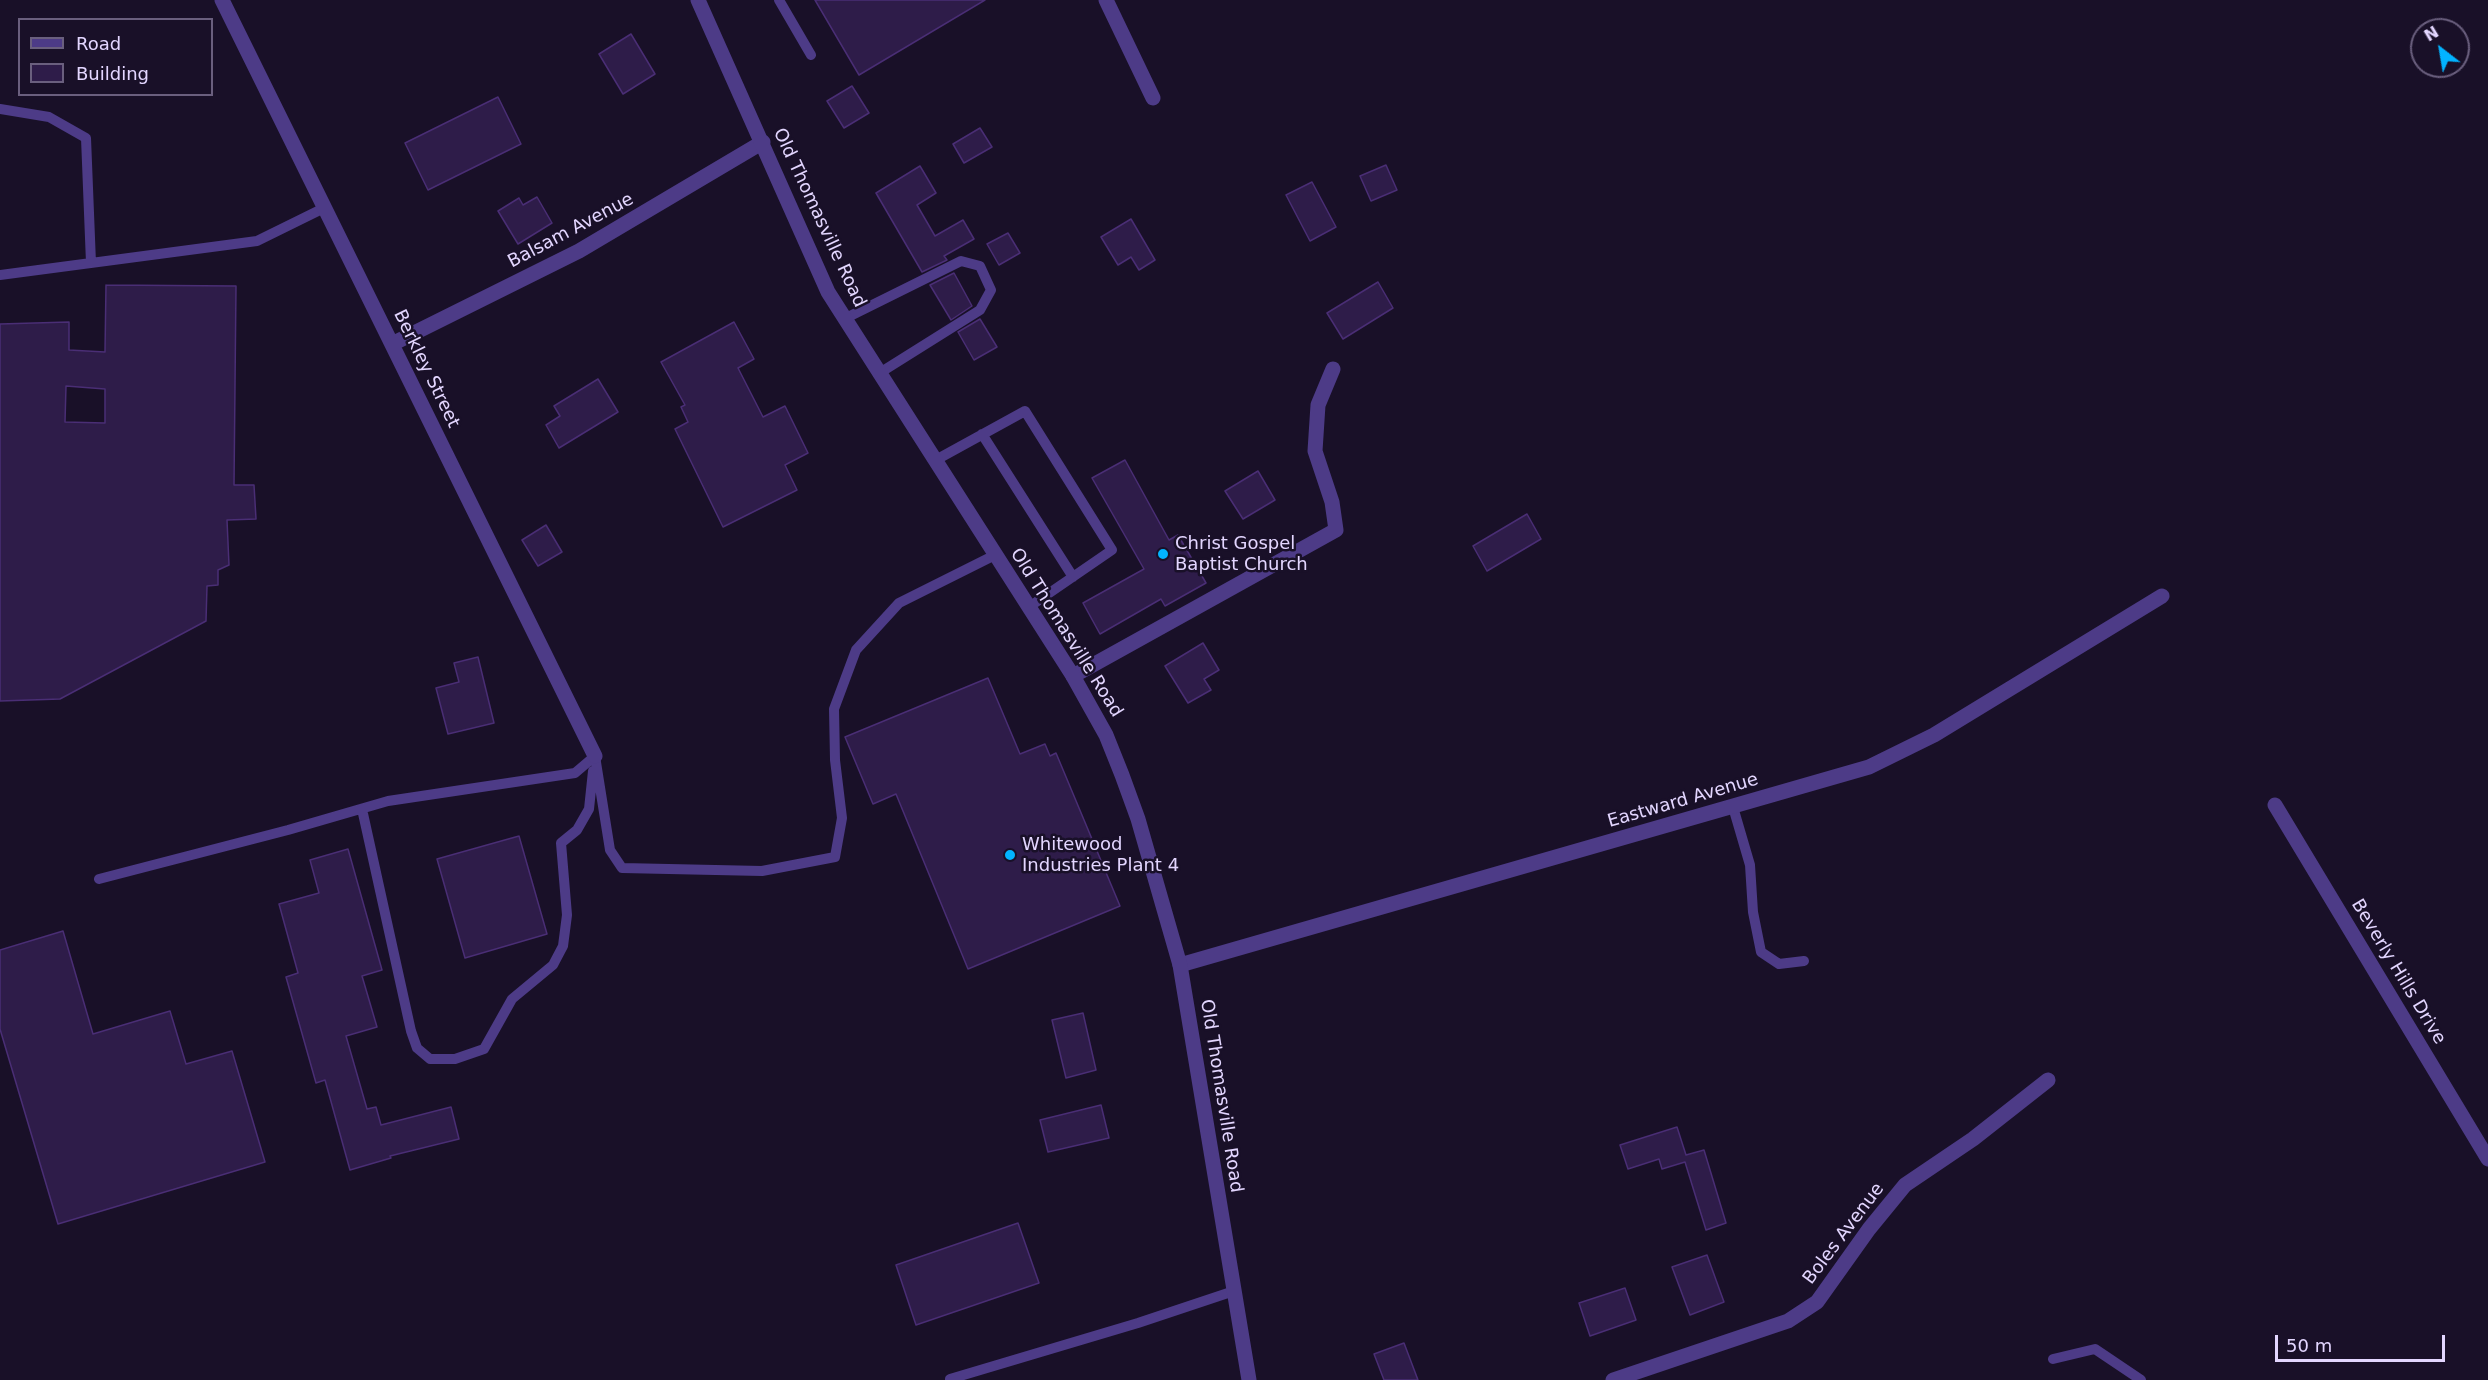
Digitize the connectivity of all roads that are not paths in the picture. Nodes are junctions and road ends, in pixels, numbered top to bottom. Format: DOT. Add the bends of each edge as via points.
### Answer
graph roads {
  1 [pos="222,0"];
  2 [pos="698,0"];
  3 [pos="779,0"];
  4 [pos="1106,0"];
  5 [pos="811,55"];
  6 [pos="1153,98"];
  7 [pos="0,109"];
  8 [pos="763,142"];
  9 [pos="324,208"];
  10 [pos="91,263"];
  11 [pos="0,275"];
  12 [pos="844,319"];
  13 [pos="392,344"];
  14 [pos="1333,369"];
  15 [pos="878,374"];
  16 [pos="982,434"];
  17 [pos="934,460"];
  18 [pos="995,555"];
  19 [pos="1073,577"];
  20 [pos="2162,596"];
  21 [pos="1029,607"];
  22 [pos="1073,676"];
  23 [pos="595,756"];
  24 [pos="2275,805"];
  25 [pos="1733,807"];
  26 [pos="362,809"];
  27 [pos="99,879"];
  28 [pos="1804,961"];
  29 [pos="1180,965"];
  30 [pos="2048,1080"];
  31 [pos="2488,1159"];
  32 [pos="1234,1291"];
  33 [pos="2053,1359"];
  34 [pos="950,1379"];
  35 [pos="1249,1380"];
  36 [pos="1613,1380"];
  37 [pos="2141,1380"];
  1 -- 9 [label="street, Berkley Street"];
  2 -- 8 [label="street, Old Thomasville Road"];
  3 -- 5 [label="lane"];
  4 -- 6 [label="street"];
  7 -- 10 [label="lane" via="49,117 86,138"];
  8 -- 12 [label="street, Old Thomasville Road" via="828,292"];
  8 -- 13 [label="street, Balsam Avenue" via="579,250"];
  9 -- 10 [label="lane" via="257,241"];
  9 -- 13 [label="street, Berkley Street"];
  10 -- 11 [label="lane"];
  12 -- 15 [label="street, Old Thomasville Road"];
  12 -- 15 [label="lane" via="961,261 980,266 991,290 980,310"];
  13 -- 23 [label="street, Berkley Street"];
  14 -- 22 [label="street" via="1318,405 1315,451 1332,502 1336,530"];
  15 -- 17 [label="street, Old Thomasville Road"];
  16 -- 17 [label="lane"];
  16 -- 19 [label="lane"];
  16 -- 19 [label="lane" via="1025,411 1112,550"];
  17 -- 18 [label="street, Old Thomasville Road"];
  18 -- 21 [label="street, Old Thomasville Road"];
  18 -- 23 [label="lane" via="898,603 856,650 834,709 842,818 835,857 762,871 622,868 610,850"];
  19 -- 21 [label="lane"];
  20 -- 25 [label="street, Eastward Avenue" via="1934,735 1869,767"];
  21 -- 22 [label="street, Old Thomasville Road"];
  22 -- 29 [label="street, Old Thomasville Road" via="1106,735 1122,775"];
  23 -- 26 [label="lane" via="575,773 388,801"];
  23 -- 26 [label="lane" via="589,809 577,830 561,843 567,915 563,946 553,965 512,999 484,1049 455,1059 430,1059 417,1048"];
  24 -- 31 [label="street, Beverly Hills Drive"];
  25 -- 28 [label="lane" via="1750,865 1761,952 1779,964"];
  25 -- 29 [label="street, Eastward Avenue"];
  26 -- 27 [label="lane"];
  29 -- 32 [label="street, Old Thomasville Road"];
  30 -- 36 [label="street, Boles Avenue" via="1973,1139 1905,1185 1817,1302 1788,1322"];
  32 -- 34 [label="lane"];
  32 -- 35 [label="street, Old Thomasville Road"];
  33 -- 37 [label="lane" via="2095,1349"];
}
